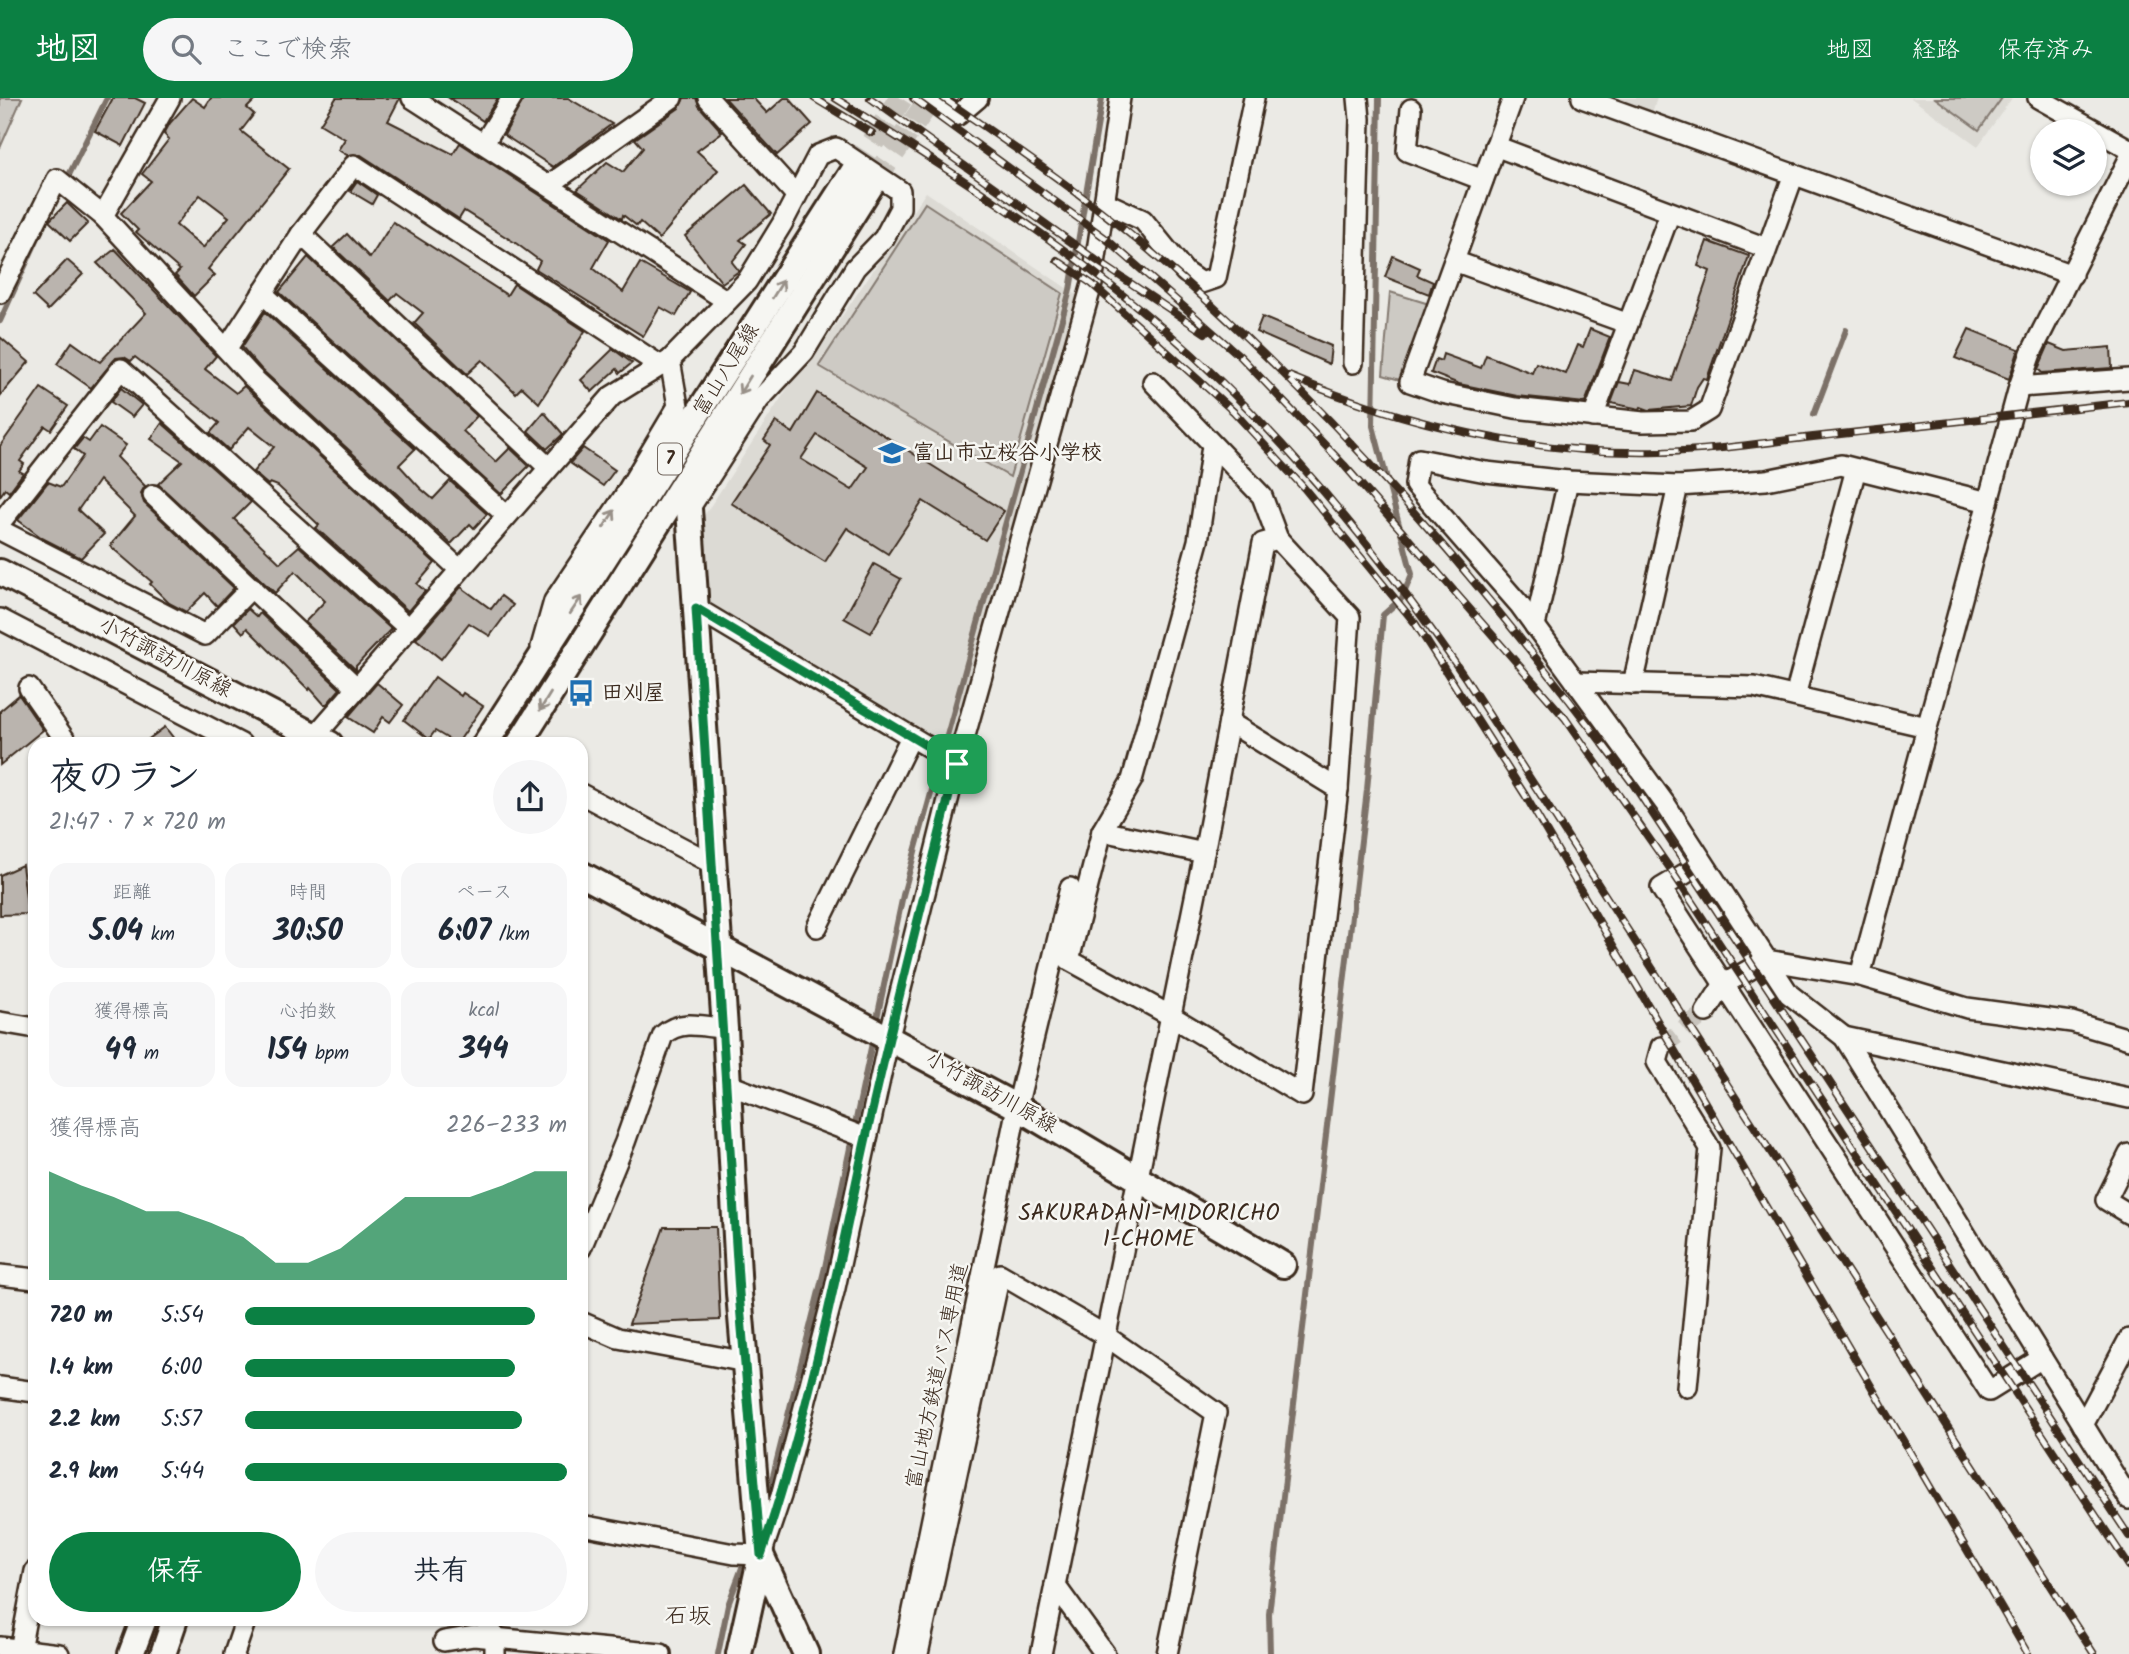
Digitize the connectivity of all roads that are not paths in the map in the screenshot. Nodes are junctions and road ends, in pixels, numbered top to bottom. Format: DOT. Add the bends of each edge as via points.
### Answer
graph roads {
  1 [pos="170,98"];
  2 [pos="412,98"];
  3 [pos="512,98"];
  4 [pos="672,98"];
  5 [pos="708,98"];
  6 [pos="929,98"];
  7 [pos="978,98"];
  8 [pos="1120,98"];
  9 [pos="1254,98"];
  10 [pos="1358,98"];
  11 [pos="1513,98"];
  12 [pos="1582,98"];
  13 [pos="2038,98"];
  14 [pos="1411,109"];
  15 [pos="484,143"];
  16 [pos="1495,146"];
  17 [pos="2129,149"];
  18 [pos="2129,159"];
  19 [pos="1794,174"];
  20 [pos="1483,180"];
  21 [pos="549,184"];
  22 [pos="2121,193"];
  23 [pos="796,195"];
  24 [pos="1104,202"];
  25 [pos="1670,214"];
  26 [pos="103,216"];
  27 [pos="301,234"];
  28 [pos="1766,248"];
  29 [pos="1454,261"];
  30 [pos="2072,275"];
  31 [pos="0,293"];
  32 [pos="262,293"];
  33 [pos="727,301"];
  34 [pos="1626,323"];
  35 [pos="227,348"];
  36 [pos="666,363"];
  37 [pos="1353,363"];
  38 [pos="2129,379"];
  39 [pos="1153,383"];
  40 [pos="2019,387"];
  41 [pos="1593,416"];
  42 [pos="1212,446"];
  43 [pos="548,467"];
  44 [pos="1856,469"];
  45 [pos="1568,481"];
  46 [pos="1678,486"];
  47 [pos="153,495"];
  48 [pos="1987,502"];
  49 [pos="689,509"];
  50 [pos="506,515"];
  51 [pos="0,523"];
  52 [pos="0,530"];
  53 [pos="1278,539"];
  54 [pos="458,569"];
  55 [pos="0,572"];
  56 [pos="251,587"];
  57 [pos="696,608"];
  58 [pos="0,620"];
  59 [pos="1535,626"];
  60 [pos="408,628"];
  61 [pos="536,666"];
  62 [pos="1576,682"];
  63 [pos="1633,684"];
  64 [pos="29,688"];
  65 [pos="357,688"];
  66 [pos="1795,696"];
  67 [pos="1229,722"];
  68 [pos="1927,727"];
  69 [pos="63,737"];
  70 [pos="228,737"];
  71 [pos="310,737"];
  72 [pos="320,737"];
  73 [pos="490,737"];
  74 [pos="523,737"];
  75 [pos="911,737"];
  76 [pos="957,764"];
  77 [pos="1338,789"];
  78 [pos="588,798"];
  79 [pos="1102,831"];
  80 [pos="1204,853"];
  81 [pos="1703,863"];
  82 [pos="713,864"];
  83 [pos="588,878"];
  84 [pos="1070,888"];
  85 [pos="817,927"];
  86 [pos="719,947"];
  87 [pos="1767,960"];
  88 [pos="1860,976"];
  89 [pos="1724,984"];
  90 [pos="1706,1012"];
  91 [pos="1171,1016"];
  92 [pos="0,1022"];
  93 [pos="28,1027"];
  94 [pos="725,1029"];
  95 [pos="890,1037"];
  96 [pos="1844,1037"];
  97 [pos="2129,1039"];
  98 [pos="1661,1047"];
  99 [pos="727,1084"];
  100 [pos="2129,1098"];
  101 [pos="1017,1107"];
  102 [pos="866,1138"];
  103 [pos="2129,1154"];
  104 [pos="1137,1178"];
  105 [pos="2129,1214"];
  106 [pos="588,1231"];
  107 [pos="1283,1265"];
  108 [pos="0,1275"];
  109 [pos="28,1278"];
  110 [pos="588,1325"];
  111 [pos="1104,1334"];
  112 [pos="2129,1339"];
  113 [pos="2042,1359"];
  114 [pos="746,1362"];
  115 [pos="0,1387"];
  116 [pos="1687,1387"];
  117 [pos="28,1391"];
  118 [pos="2083,1425"];
  119 [pos="2129,1499"];
  120 [pos="588,1526"];
  121 [pos="761,1555"];
  122 [pos="1055,1586"];
  123 [pos="28,1607"];
  124 [pos="141,1626"];
  125 [pos="173,1626"];
  126 [pos="244,1626"];
  127 [pos="488,1626"];
  128 [pos="444,1641"];
  129 [pos="0,1647"];
  130 [pos="495,1647"];
  131 [pos="20,1650"];
  132 [pos="59,1654"];
  133 [pos="131,1654"];
  134 [pos="163,1654"];
  135 [pos="234,1654"];
  136 [pos="661,1654"];
  137 [pos="739,1654"];
  138 [pos="806,1654"];
  139 [pos="904,1654"];
  140 [pos="918,1654"];
  141 [pos="1041,1654"];
  142 [pos="1105,1654"];
  143 [pos="1167,1654"];
  1 -- 26 [label="street"];
  2 -- 15 [label="street"];
  3 -- 15 [label="street"];
  4 -- 21 [label="street"];
  5 -- 23 [label="street"];
  6 -- 7 [label="street" via="958,115"];
  8 -- 24 [label="street"];
  9 -- 24 [label="street" via="1216,278 1201,283 1185,272 1143,220"];
  10 -- 37 [label="street"];
  11 -- 16 [label="street"];
  12 -- 19 [label="street"];
  13 -- 17 [label="street"];
  14 -- 20 [label="street" via="1406,151"];
  15 -- 21 [label="street"];
  16 -- 20 [label="street"];
  16 -- 25 [label="street"];
  18 -- 22 [label="street"];
  19 -- 28 [label="street"];
  19 -- 30 [label="street"];
  20 -- 29 [label="street"];
  21 -- 33 [label="street"];
  22 -- 30 [label="street"];
  23 -- 33 [label="street" via="747,282"];
  23 -- 49 [label="street" via="818,155 836,148 901,191 900,208 884,238 855,268 804,352 759,400"];
  24 -- 76 [label="street" via="1092,284"];
  25 -- 28 [label="street"];
  25 -- 34 [label="street"];
  26 -- 31 [label="street" via="57,179"];
  26 -- 35 [label="street"];
  27 -- 32 [label="street"];
  27 -- 36 [label="street" via="354,165"];
  27 -- 43 [label="street"];
  28 -- 41 [label="street" via="1709,410 1691,421"];
  29 -- 34 [label="street"];
  29 -- 41 [label="street" via="1410,382 1515,408"];
  30 -- 40 [label="street" via="2031,353"];
  32 -- 35 [label="street"];
  32 -- 50 [label="street"];
  33 -- 36 [label="street"];
  34 -- 41 [label="street"];
  35 -- 54 [label="street" via="252,377"];
  36 -- 43 [label="street" via="612,396"];
  61 -- 36 [label="street, one-way" via="554,601 678,406"];
  38 -- 40 [label="street"];
  39 -- 42 [label="street"];
  40 -- 48 [label="street"];
  42 -- 53 [label="street" via="1262,496"];
  42 -- 79 [label="street" via="1198,541 1132,780"];
  43 -- 50 [label="street"];
  44 -- 46 [label="street" via="1841,466 1766,480"];
  44 -- 48 [label="street"];
  44 -- 66 [label="street"];
  45 -- 46 [label="street"];
  45 -- 59 [label="street"];
  45 -- 59 [label="street" via="1419,459 1415,485"];
  46 -- 63 [label="street"];
  47 -- 56 [label="street"];
  48 -- 68 [label="street"];
  49 -- 57 [label="main road"];
  50 -- 54 [label="street"];
  51 -- 60 [label="street" via="121,369"];
  52 -- 56 [label="street" via="205,635"];
  53 -- 67 [label="street" via="1263,543"];
  53 -- 77 [label="street" via="1350,617"];
  54 -- 60 [label="street"];
  55 -- 71 [label="main road, 小竹諏訪川原線"];
  56 -- 65 [label="street"];
  57 -- 75 [label="street"];
  57 -- 82 [label="main road"];
  58 -- 70 [label="street"];
  59 -- 62 [label="street"];
  60 -- 65 [label="street"];
  61 -- 73 [label="main road, 富山八尾線 / 7"];
  61 -- 74 [label="main road, 富山八尾線 / 7, one-way" via="863,177"];
  62 -- 63 [label="street"];
  62 -- 81 [label="street"];
  63 -- 66 [label="street" via="1754,687"];
  64 -- 69 [label="street"];
  65 -- 72 [label="street"];
  66 -- 68 [label="street"];
  67 -- 77 [label="street"];
  67 -- 80 [label="street"];
  68 -- 88 [label="street"];
  75 -- 76 [label="street"];
  75 -- 85 [label="street"];
  76 -- 95 [label="street"];
  77 -- 91 [label="street" via="1302,1095"];
  78 -- 82 [label="street"];
  79 -- 80 [label="street"];
  79 -- 91 [label="street" via="1069,960"];
  80 -- 91 [label="street"];
  81 -- 87 [label="street"];
  81 -- 89 [label="street" via="1661,888"];
  82 -- 86 [label="main road"];
  83 -- 86 [label="main road, 小竹諏訪川原線"];
  84 -- 101 [label="street, 富山地方鉄道バス専用道"];
  86 -- 94 [label="main road"];
  86 -- 95 [label="main road, 小竹諏訪川原線"];
  87 -- 88 [label="street"];
  87 -- 89 [label="street"];
  87 -- 96 [label="street" via="1789,993"];
  88 -- 97 [label="street" via="1966,1009 2072,1022"];
  89 -- 90 [label="street"];
  89 -- 113 [label="street" via="1989,1391"];
  91 -- 104 [label="street"];
  92 -- 93 [label="street"];
  94 -- 99 [label="main road"];
  94 -- 106 [label="street" via="685,1024 671,1027 663,1035"];
  95 -- 101 [label="main road, 小竹諏訪川原線"];
  95 -- 102 [label="street"];
  96 -- 100 [label="street"];
  96 -- 113 [label="street"];
  98 -- 116 [label="street" via="1657,1062 1710,1148"];
  99 -- 102 [label="street"];
  99 -- 114 [label="main road"];
  101 -- 104 [label="main road, 小竹諏訪川原線"];
  101 -- 139 [label="street, 富山地方鉄道バス専用道"];
  102 -- 121 [label="street" via="831,1301 781,1496"];
  103 -- 105 [label="street" via="2106,1200"];
  104 -- 107 [label="main road, 小竹諏訪川原線"];
  104 -- 111 [label="street"];
  108 -- 109 [label="street"];
  110 -- 114 [label="street" via="618,1338"];
  111 -- 122 [label="street"];
  111 -- 140 [label="street" via="1000,1274"];
  111 -- 143 [label="street" via="1216,1413"];
  112 -- 118 [label="street"];
  113 -- 118 [label="street"];
  114 -- 121 [label="main road"];
  115 -- 117 [label="street"];
  118 -- 119 [label="street"];
  120 -- 121 [label="street"];
  121 -- 137 [label="main road"];
  121 -- 138 [label="main road"];
  122 -- 141 [label="street"];
  122 -- 142 [label="street"];
  123 -- 131 [label="street"];
  124 -- 133 [label="main road"];
  125 -- 134 [label="main road"];
  126 -- 135 [label="street"];
  127 -- 130 [label="street"];
  128 -- 130 [label="street" via="474,1636"];
  129 -- 131 [label="street"];
  130 -- 136 [label="street"];
  131 -- 132 [label="street"];
}
